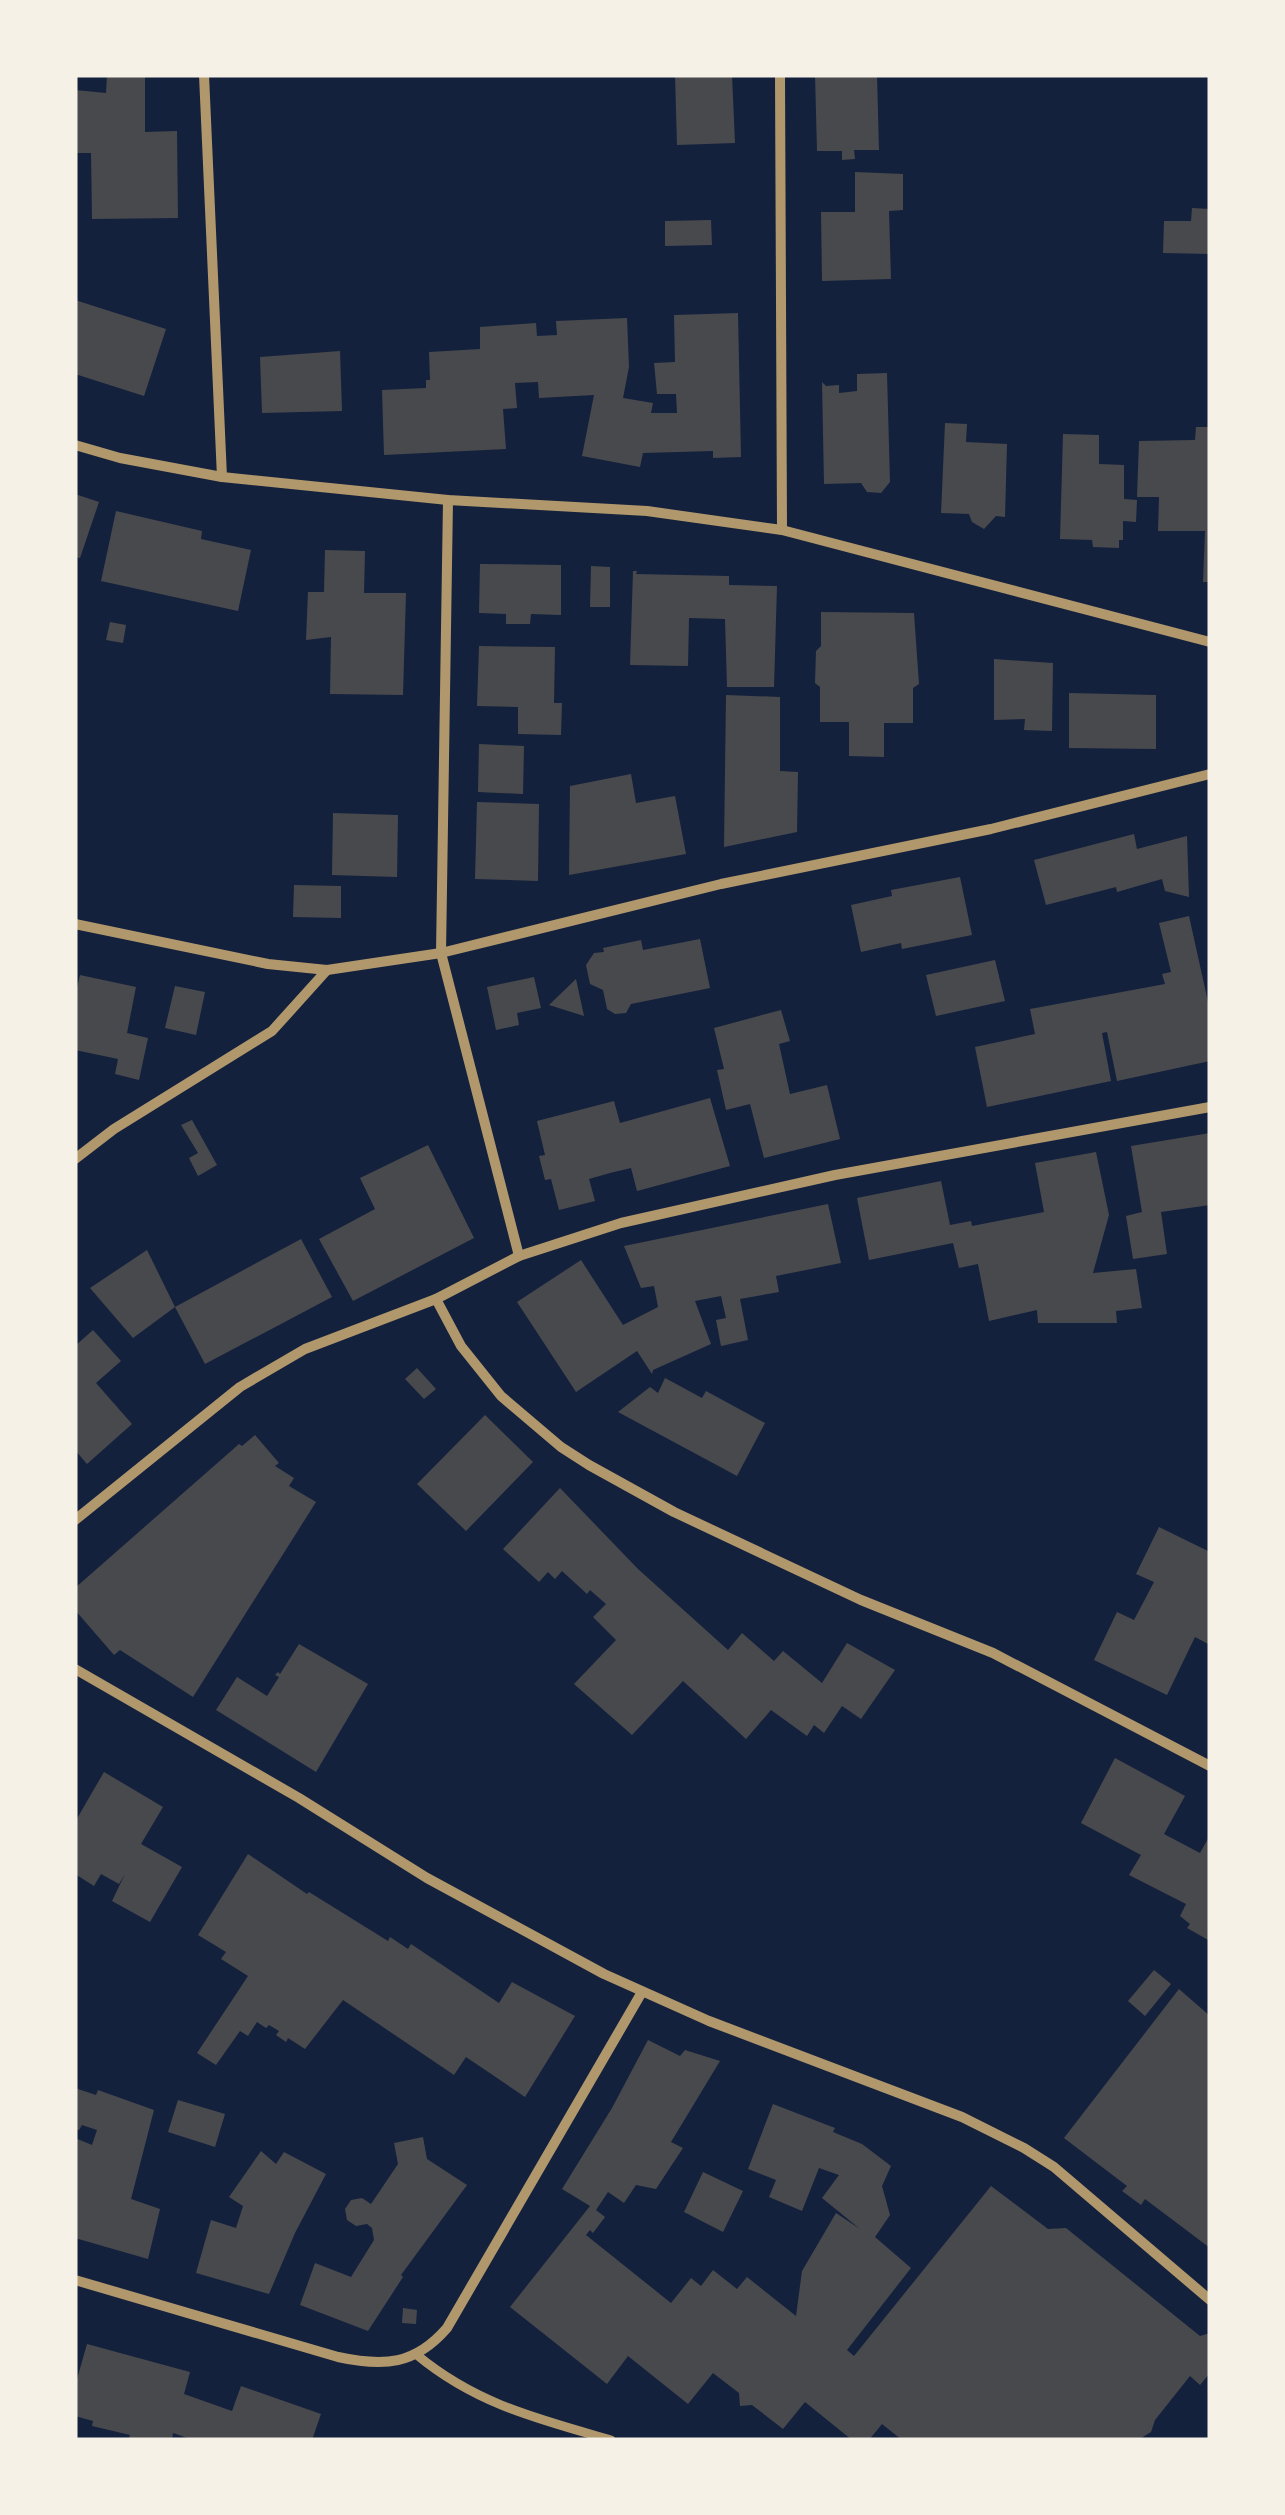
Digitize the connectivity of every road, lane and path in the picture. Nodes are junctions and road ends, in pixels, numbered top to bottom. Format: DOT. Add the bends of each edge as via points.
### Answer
graph roads {
  1 [pos="204,75"];
  2 [pos="780,75"];
  3 [pos="75,445"];
  4 [pos="222,477"];
  5 [pos="448,500"];
  6 [pos="782,530"];
  7 [pos="1210,642"];
  8 [pos="1210,774"];
  9 [pos="75,924"];
  10 [pos="442,953"];
  11 [pos="327,970"];
  12 [pos="1210,1107"];
  13 [pos="75,1158"];
  14 [pos="519,1256"];
  15 [pos="436,1299"];
  16 [pos="75,1520"];
  17 [pos="75,1669"];
  18 [pos="1210,1766"];
  19 [pos="642,1992"];
  20 [pos="75,2280"];
  21 [pos="1210,2300"];
  22 [pos="416,2355"];
  23 [pos="611,2440"];
  1 -- 4 [label="street"];
  2 -- 6 [label="street"];
  3 -- 4 [label="street"];
  4 -- 5 [label="street"];
  5 -- 6 [label="street" via="648,511"];
  5 -- 10 [label="street"];
  6 -- 7 [label="street"];
  8 -- 10 [label="street"];
  9 -- 11 [label="street"];
  10 -- 11 [label="street"];
  10 -- 14 [label="street"];
  11 -- 13 [label="street" via="272,1030"];
  12 -- 14 [label="street" via="835,1175 621,1223"];
  14 -- 15 [label="street"];
  15 -- 16 [label="street" via="305,1348 240,1387"];
  15 -- 18 [label="street" via="500,1396 589,1465 807,1576 993,1653"];
  17 -- 19 [label="street" via="491,1914"];
  19 -- 21 [label="street" via="1002,2136 1054,2167"];
  19 -- 22 [label="street" via="448,2328"];
  20 -- 22 [label="street" via="352,2360 395,2362"];
  22 -- 23 [label="street" via="482,2399"];
}
